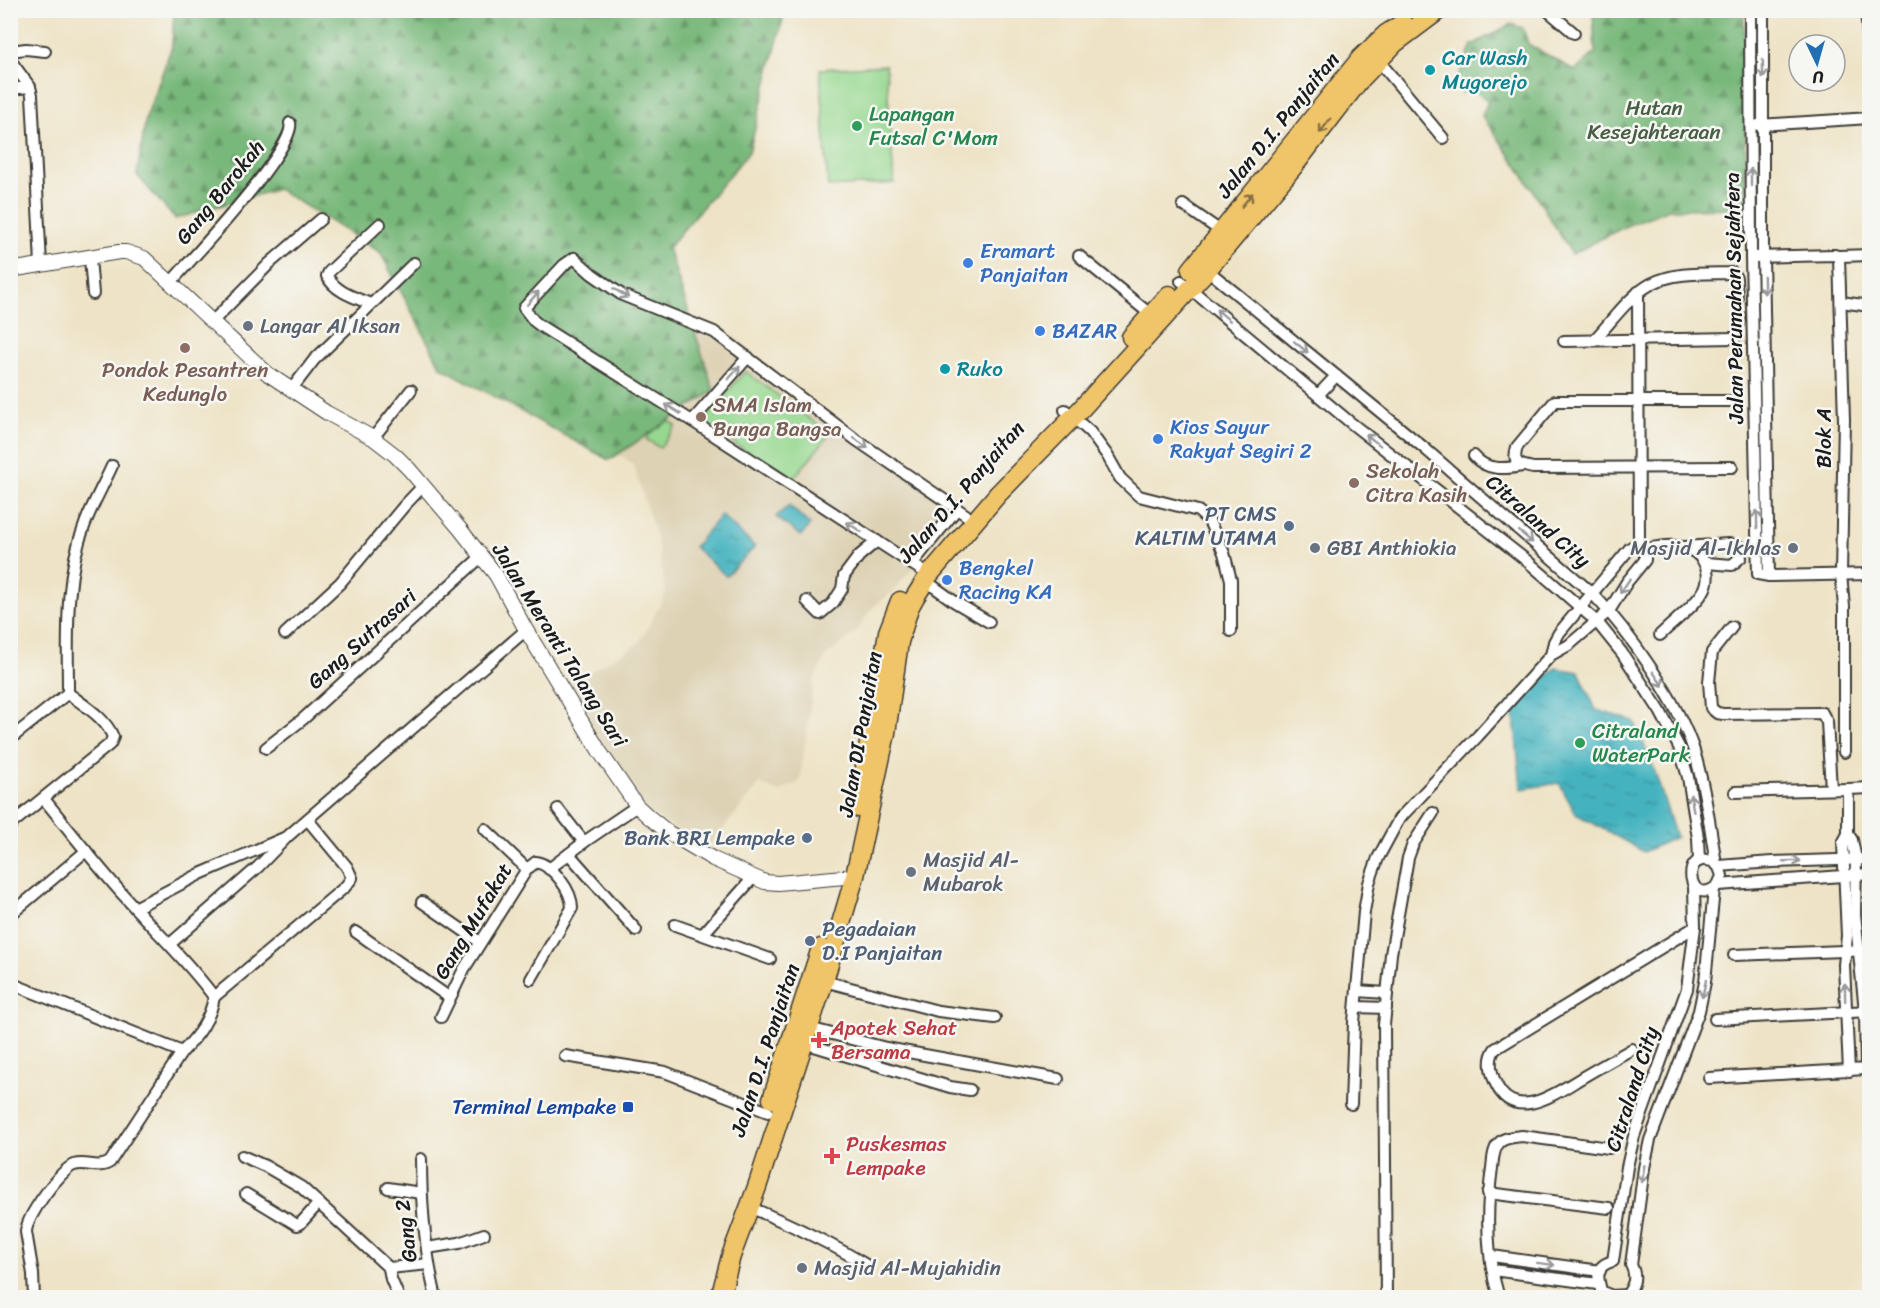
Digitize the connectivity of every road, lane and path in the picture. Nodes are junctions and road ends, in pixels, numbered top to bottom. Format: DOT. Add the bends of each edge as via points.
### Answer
graph roads {
  1 [pos="1547,10"];
  2 [pos="1750,10"];
  3 [pos="1762,10"];
  4 [pos="1866,10"];
  5 [pos="1431,11"];
  6 [pos="1574,33"];
  7 [pos="10,51"];
  8 [pos="45,51"];
  9 [pos="1869,58"];
  10 [pos="10,60"];
  11 [pos="1378,60"];
  12 [pos="30,87"];
  13 [pos="10,90"];
  14 [pos="1869,118"];
  15 [pos="290,123"];
  16 [pos="1751,125"];
  17 [pos="1764,125"];
  18 [pos="1443,138"];
  19 [pos="1183,205"];
  20 [pos="321,219"];
  21 [pos="380,224"];
  22 [pos="1222,232"];
  23 [pos="1869,255"];
  24 [pos="1079,256"];
  25 [pos="1763,256"];
  26 [pos="1839,256"];
  27 [pos="1751,257"];
  28 [pos="90,258"];
  29 [pos="414,263"];
  30 [pos="41,264"];
  31 [pos="1202,266"];
  32 [pos="10,270"];
  33 [pos="171,282"];
  34 [pos="1186,284"];
  35 [pos="1638,292"];
  36 [pos="93,294"];
  37 [pos="1737,302"];
  38 [pos="1841,302"];
  39 [pos="371,304"];
  40 [pos="1869,306"];
  41 [pos="1150,315"];
  42 [pos="212,322"];
  43 [pos="1735,338"];
  44 [pos="1595,339"];
  45 [pos="1638,340"];
  46 [pos="1564,341"];
  47 [pos="748,357"];
  48 [pos="1336,376"];
  49 [pos="291,390"];
  50 [pos="411,390"];
  51 [pos="1318,395"];
  52 [pos="1638,400"];
  53 [pos="1733,401"];
  54 [pos="1070,413"];
  55 [pos="692,420"];
  56 [pos="373,438"];
  57 [pos="1473,456"];
  58 [pos="112,466"];
  59 [pos="1522,466"];
  60 [pos="1638,466"];
  61 [pos="1732,467"];
  62 [pos="423,486"];
  63 [pos="961,513"];
  64 [pos="877,541"];
  65 [pos="1642,546"];
  66 [pos="1684,547"];
  67 [pos="482,556"];
  68 [pos="1706,563"];
  69 [pos="922,573"];
  70 [pos="1841,574"];
  71 [pos="1869,574"];
  72 [pos="1769,576"];
  73 [pos="1593,594"];
  74 [pos="807,601"];
  75 [pos="1581,607"];
  76 [pos="1609,611"];
  77 [pos="990,622"];
  78 [pos="1597,622"];
  79 [pos="1732,627"];
  80 [pos="526,630"];
  81 [pos="1231,631"];
  82 [pos="285,634"];
  83 [pos="1660,636"];
  84 [pos="1551,655"];
  85 [pos="68,693"];
  86 [pos="10,739"];
  87 [pos="266,748"];
  88 [pos="1844,752"];
  89 [pos="1869,788"];
  90 [pos="1830,789"];
  91 [pos="1848,789"];
  92 [pos="1735,792"];
  93 [pos="44,799"];
  94 [pos="637,806"];
  95 [pos="558,809"];
  96 [pos="1433,813"];
  97 [pos="309,820"];
  98 [pos="10,825"];
  99 [pos="485,829"];
  100 [pos="1848,834"];
  101 [pos="288,836"];
  102 [pos="584,842"];
  103 [pos="86,850"];
  104 [pos="568,854"];
  105 [pos="1856,859"];
  106 [pos="1869,859"];
  107 [pos="1843,860"];
  108 [pos="1699,861"];
  109 [pos="1758,863"];
  110 [pos="1717,865"];
  111 [pos="526,869"];
  112 [pos="549,869"];
  113 [pos="1869,874"];
  114 [pos="1857,875"];
  115 [pos="1844,876"];
  116 [pos="849,877"];
  117 [pos="753,878"];
  118 [pos="1758,882"];
  119 [pos="1694,886"];
  120 [pos="1716,887"];
  121 [pos="422,902"];
  122 [pos="135,908"];
  123 [pos="10,915"];
  124 [pos="675,925"];
  125 [pos="1695,927"];
  126 [pos="636,930"];
  127 [pos="356,932"];
  128 [pos="703,934"];
  129 [pos="480,942"];
  130 [pos="170,944"];
  131 [pos="1693,949"];
  132 [pos="1864,950"];
  133 [pos="1709,951"];
  134 [pos="1846,951"];
  135 [pos="1734,956"];
  136 [pos="770,959"];
  137 [pos="531,979"];
  138 [pos="824,981"];
  139 [pos="10,984"];
  140 [pos="1356,991"];
  141 [pos="1386,993"];
  142 [pos="214,997"];
  143 [pos="450,998"];
  144 [pos="1356,1007"];
  145 [pos="1386,1008"];
  146 [pos="1867,1011"];
  147 [pos="1845,1013"];
  148 [pos="441,1017"];
  149 [pos="995,1018"];
  150 [pos="1715,1019"];
  151 [pos="806,1035"];
  152 [pos="1632,1049"];
  153 [pos="182,1052"];
  154 [pos="565,1056"];
  155 [pos="791,1062"];
  156 [pos="1849,1071"];
  157 [pos="1709,1078"];
  158 [pos="1058,1079"];
  159 [pos="969,1089"];
  160 [pos="1351,1104"];
  161 [pos="768,1112"];
  162 [pos="1609,1148"];
  163 [pos="242,1156"];
  164 [pos="421,1159"];
  165 [pos="388,1188"];
  166 [pos="421,1192"];
  167 [pos="1488,1193"];
  168 [pos="246,1194"];
  169 [pos="319,1203"];
  170 [pos="749,1207"];
  171 [pos="1609,1208"];
  172 [pos="484,1234"];
  173 [pos="427,1248"];
  174 [pos="1491,1256"];
  175 [pos="1613,1260"];
  176 [pos="429,1264"];
  177 [pos="866,1265"];
  178 [pos="1631,1265"];
  179 [pos="389,1268"];
  180 [pos="1492,1270"];
  181 [pos="1600,1271"];
  182 [pos="1601,1291"];
  183 [pos="1625,1296"];
  184 [pos="34,1298"];
  185 [pos="399,1298"];
  186 [pos="436,1298"];
  187 [pos="708,1298"];
  188 [pos="720,1298"];
  189 [pos="1386,1298"];
  190 [pos="1499,1298"];
  1 -- 6 [label="street"];
  2 -- 16 [label="street, Jalan Perumahan Sejahtera"];
  3 -- 17 [label="street, Jalan Perumahan Sejahtera, one-way"];
  4 -- 9 [label="street"];
  5 -- 11 [label="highway"];
  22 -- 5 [label="highway, Jalan D.I. Panjaitan, one-way" via="1361,58 1386,34"];
  7 -- 8 [label="street"];
  10 -- 12 [label="street"];
  11 -- 18 [label="street"];
  11 -- 31 [label="highway, one-way" via="1293,167"];
  12 -- 13 [label="street"];
  12 -- 30 [label="street"];
  14 -- 17 [label="street"];
  15 -- 33 [label="street, Gang Barokah" via="289,137 265,172"];
  16 -- 17 [label="street"];
  27 -- 16 [label="street, Jalan Perumahan Sejahtera, one-way"];
  17 -- 25 [label="street, Jalan Perumahan Sejahtera"];
  19 -- 22 [label="street"];
  20 -- 42 [label="street" via="270,263"];
  21 -- 39 [label="street" via="327,276 333,285"];
  22 -- 31 [label="highway, Jalan D.I. Panjaitan"];
  23 -- 26 [label="street"];
  24 -- 41 [label="street"];
  25 -- 26 [label="street"];
  25 -- 27 [label="street"];
  25 -- 72 [label="street, Jalan Perumahan Sejahtera, one-way"];
  26 -- 38 [label="street, Blok A"];
  72 -- 27 [label="street, Jalan Perumahan Sejahtera, one-way" via="1759,575 1758,571"];
  28 -- 30 [label="street, Jalan Meranti Talang Sari"];
  28 -- 33 [label="street, Jalan Meranti Talang Sari" via="119,252 134,254"];
  28 -- 36 [label="street"];
  29 -- 39 [label="street"];
  30 -- 32 [label="street, Jalan Meranti Talang Sari"];
  31 -- 34 [label="highway, Jalan DI Panjaitan"];
  31 -- 48 [label="street, Citraland City, one-way"];
  33 -- 42 [label="street, Jalan Meranti Talang Sari"];
  34 -- 41 [label="highway, Jalan D.I. Panjaitan"];
  51 -- 34 [label="street, Citraland City, one-way"];
  34 -- 54 [label="highway, Jalan DI Panjaitan"];
  35 -- 37 [label="street" via="1674,277 1734,273"];
  35 -- 44 [label="street"];
  35 -- 45 [label="street"];
  38 -- 40 [label="street"];
  38 -- 70 [label="street, Blok A"];
  39 -- 49 [label="street" via="314,360"];
  41 -- 54 [label="highway, Jalan D.I. Panjaitan"];
  42 -- 49 [label="street, Jalan Meranti Talang Sari" via="255,363"];
  43 -- 45 [label="street"];
  44 -- 45 [label="street"];
  44 -- 46 [label="street"];
  45 -- 52 [label="street"];
  55 -- 47 [label="street, one-way"];
  55 -- 47 [label="street, one-way" via="542,327 524,308 574,258 622,295 714,332"];
  47 -- 63 [label="street, one-way"];
  48 -- 51 [label="street"];
  48 -- 73 [label="street, Citraland City, one-way"];
  49 -- 56 [label="street, Jalan Meranti Talang Sari"];
  50 -- 56 [label="street"];
  75 -- 51 [label="street, Citraland City, one-way"];
  52 -- 53 [label="street"];
  52 -- 59 [label="street" via="1555,401 1517,447 1514,456"];
  52 -- 60 [label="street"];
  54 -- 63 [label="highway, Jalan D.I. Panjaitan"];
  54 -- 69 [label="highway, Jalan DI Panjaitan"];
  54 -- 81 [label="street" via="1095,440 1120,478 1139,496 1198,511 1209,520 1231,580"];
  64 -- 55 [label="street, one-way"];
  56 -- 62 [label="street, Jalan Meranti Talang Sari"];
  57 -- 59 [label="street" via="1497,468"];
  58 -- 85 [label="street" via="85,524 75,559 69,610"];
  59 -- 60 [label="street"];
  60 -- 61 [label="street"];
  60 -- 65 [label="street"];
  62 -- 67 [label="street, Jalan Meranti Talang Sari"];
  62 -- 82 [label="street" via="340,583"];
  63 -- 69 [label="highway, Jalan D.I. Panjaitan" via="936,543"];
  64 -- 69 [label="street"];
  64 -- 74 [label="street" via="844,576 842,589 833,603 820,614"];
  65 -- 66 [label="street"];
  65 -- 73 [label="street" via="1630,548"];
  65 -- 76 [label="street, one-way" via="1645,560"];
  66 -- 68 [label="street"];
  66 -- 68 [label="street" via="1739,546 1741,557 1732,565"];
  67 -- 80 [label="street, Jalan Meranti Talang Sari"];
  67 -- 87 [label="street, Gang Sutrasari"];
  68 -- 83 [label="street" via="1707,585 1701,595"];
  69 -- 77 [label="street" via="956,602"];
  69 -- 116 [label="highway, Jalan DI Panjaitan" via="902,632 886,733"];
  70 -- 71 [label="street"];
  70 -- 72 [label="street"];
  70 -- 88 [label="street, Blok A"];
  73 -- 75 [label="street"];
  73 -- 76 [label="street, Citraland City"];
  75 -- 78 [label="street, Citraland City"];
  75 -- 84 [label="street" via="1554,642"];
  76 -- 78 [label="street"];
  76 -- 110 [label="street, Citraland City, one-way" via="1663,686 1687,733 1699,771"];
  78 -- 84 [label="street"];
  108 -- 78 [label="street, Citraland City, one-way" via="1688,777 1679,747 1622,653"];
  79 -- 90 [label="street" via="1710,657 1711,708 1723,714 1822,712 1827,722"];
  80 -- 94 [label="street, Jalan Meranti Talang Sari"];
  80 -- 97 [label="street"];
  84 -- 140 [label="street" via="1399,819 1390,834 1369,883"];
  85 -- 86 [label="street"];
  85 -- 93 [label="street" via="101,719 113,736 110,744"];
  89 -- 91 [label="street"];
  90 -- 91 [label="street"];
  90 -- 92 [label="street"];
  91 -- 100 [label="street"];
  93 -- 98 [label="street"];
  93 -- 103 [label="street"];
  94 -- 102 [label="street"];
  94 -- 117 [label="street, Jalan Meranti Talang Sari" via="669,833"];
  95 -- 102 [label="street"];
  96 -- 141 [label="street" via="1408,858"];
  97 -- 101 [label="street"];
  97 -- 142 [label="street" via="352,878"];
  99 -- 111 [label="street"];
  100 -- 105 [label="street"];
  100 -- 107 [label="street" via="1843,843"];
  101 -- 122 [label="street" via="200,874"];
  101 -- 130 [label="street"];
  102 -- 104 [label="street"];
  103 -- 122 [label="street"];
  103 -- 123 [label="street"];
  104 -- 112 [label="street"];
  104 -- 126 [label="street"];
  105 -- 106 [label="street"];
  105 -- 107 [label="street"];
  105 -- 114 [label="street"];
  109 -- 107 [label="street, one-way"];
  107 -- 115 [label="street"];
  108 -- 110 [label="street"];
  108 -- 119 [label="street, Citraland City" via="1690,875"];
  109 -- 110 [label="street"];
  109 -- 118 [label="street"];
  110 -- 120 [label="street, Citraland City" via="1722,876"];
  111 -- 112 [label="street, Gang Mufakat" via="536,862"];
  111 -- 129 [label="street, Gang Mufakat"];
  112 -- 137 [label="street" via="568,892 572,908"];
  113 -- 114 [label="street"];
  114 -- 115 [label="street"];
  114 -- 132 [label="street" via="1855,914"];
  115 -- 118 [label="street"];
  115 -- 134 [label="street"];
  116 -- 117 [label="street, Jalan Meranti Talang Sari" via="778,883"];
  116 -- 138 [label="highway, Jalan DI Panjaitan"];
  116 -- 155 [label="highway, Jalan D.I. Panjaitan"];
  117 -- 128 [label="street"];
  118 -- 120 [label="street"];
  119 -- 120 [label="street" via="1703,891"];
  119 -- 125 [label="street, Citraland City"];
  120 -- 133 [label="street, Citraland City"];
  121 -- 129 [label="street"];
  122 -- 130 [label="street"];
  124 -- 128 [label="street"];
  125 -- 131 [label="street, Citraland City"];
  125 -- 152 [label="street" via="1495,1048 1491,1066 1494,1081 1505,1097 1531,1103 1548,1098"];
  127 -- 143 [label="street"];
  128 -- 136 [label="street"];
  129 -- 143 [label="street, Gang Mufakat"];
  130 -- 142 [label="street"];
  131 -- 133 [label="street"];
  131 -- 175 [label="street, Citraland City" via="1687,989 1634,1136"];
  132 -- 134 [label="street"];
  132 -- 146 [label="street"];
  133 -- 178 [label="street, Citraland City, one-way" via="1699,1011 1650,1140"];
  134 -- 135 [label="street"];
  147 -- 134 [label="street, one-way"];
  138 -- 149 [label="street" via="938,1011"];
  138 -- 151 [label="highway, Jalan DI Panjaitan"];
  139 -- 153 [label="street"];
  140 -- 141 [label="street"];
  140 -- 144 [label="street"];
  141 -- 145 [label="street"];
  142 -- 153 [label="street" via="207,1023"];
  143 -- 148 [label="street, Gang Mufakat"];
  144 -- 145 [label="street"];
  144 -- 160 [label="street"];
  145 -- 189 [label="street"];
  146 -- 147 [label="street"];
  146 -- 156 [label="street" via="1867,1067"];
  147 -- 150 [label="street"];
  147 -- 156 [label="street"];
  151 -- 155 [label="highway, Jalan DI Panjaitan"];
  151 -- 158 [label="street"];
  151 -- 159 [label="street" via="950,1087"];
  153 -- 184 [label="street" via="110,1162 104,1166 77,1164 66,1168 32,1212 26,1232"];
  154 -- 161 [label="street" via="665,1072"];
  155 -- 161 [label="highway, Jalan D.I. Panjaitan"];
  155 -- 170 [label="highway, Jalan DI Panjaitan"];
  156 -- 157 [label="street"];
  161 -- 187 [label="highway, Jalan D.I. Panjaitan"];
  162 -- 167 [label="street" via="1522,1136 1509,1138 1500,1142 1494,1153"];
  163 -- 169 [label="street" via="301,1187"];
  164 -- 166 [label="street, Gang 2"];
  165 -- 166 [label="street"];
  166 -- 173 [label="street, Gang 2"];
  167 -- 171 [label="street"];
  167 -- 174 [label="street"];
  168 -- 169 [label="street" via="297,1225"];
  169 -- 179 [label="street"];
  170 -- 177 [label="street" via="810,1233"];
  170 -- 188 [label="highway, Jalan DI Panjaitan"];
  172 -- 173 [label="street"];
  173 -- 176 [label="street, Gang 2"];
  174 -- 180 [label="street"];
  174 -- 181 [label="street, one-way"];
  175 -- 178 [label="street"];
  175 -- 181 [label="street"];
  176 -- 179 [label="street"];
  176 -- 186 [label="street, Gang 2"];
  178 -- 183 [label="street, Citraland City" via="1635,1281"];
  179 -- 185 [label="street"];
  180 -- 182 [label="street"];
  180 -- 190 [label="street"];
  181 -- 182 [label="street"];
  182 -- 183 [label="street"];
}
